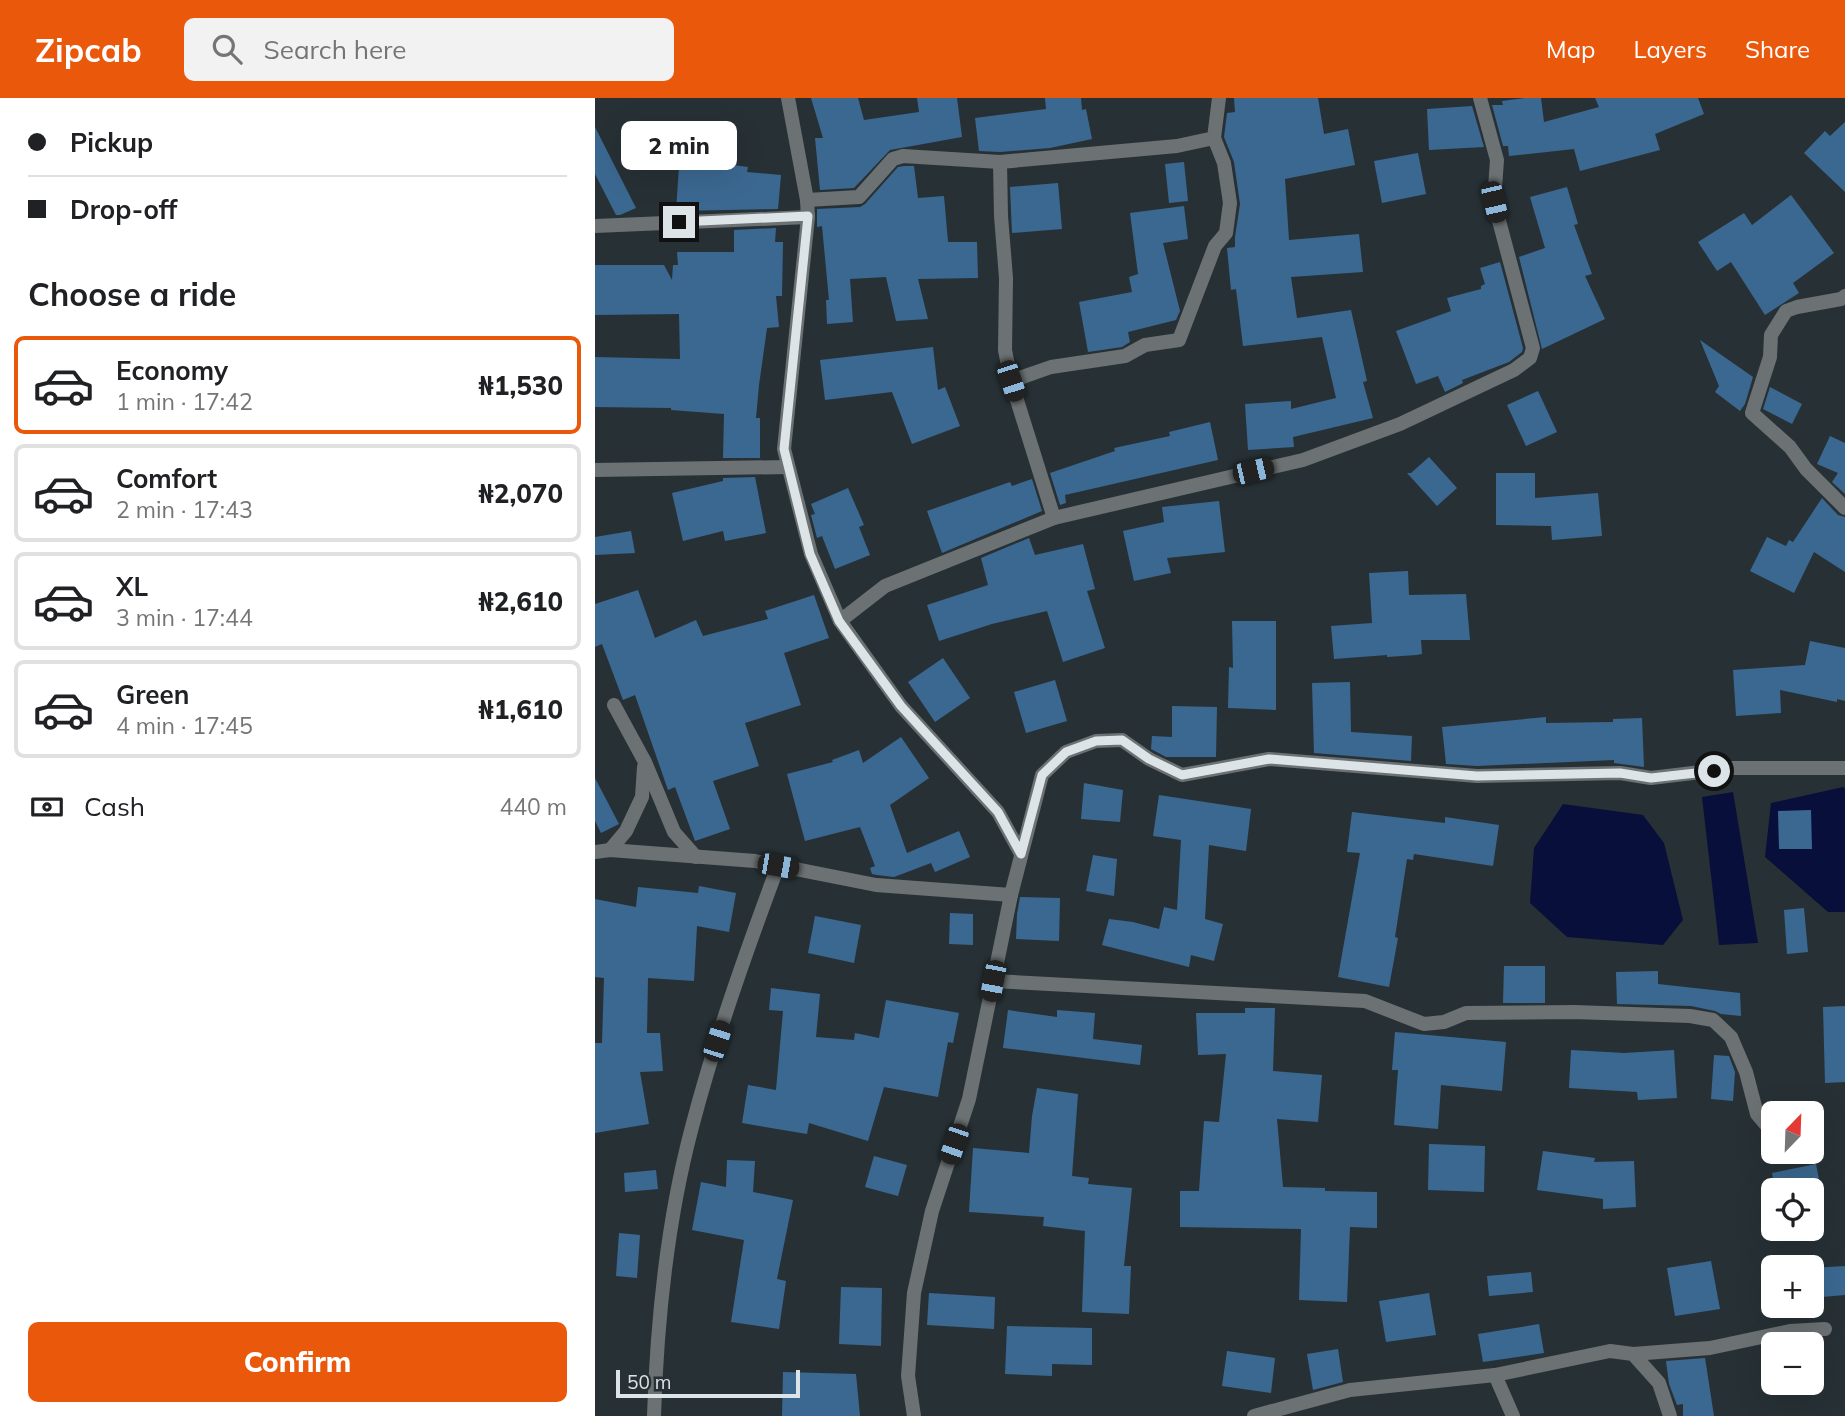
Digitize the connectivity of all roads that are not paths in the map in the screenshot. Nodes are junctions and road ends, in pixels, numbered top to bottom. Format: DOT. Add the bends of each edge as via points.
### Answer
graph roads {
  1 [pos="788,98"];
  2 [pos="1219,98"];
  3 [pos="1480,98"];
  4 [pos="1214,138"];
  5 [pos="1000,162"];
  6 [pos="807,200"];
  7 [pos="808,216"];
  8 [pos="595,226"];
  9 [pos="1845,296"];
  10 [pos="1011,381"];
  11 [pos="788,467"];
  12 [pos="595,470"];
  13 [pos="1845,508"];
  14 [pos="1054,518"];
  15 [pos="839,621"];
  16 [pos="614,705"];
  17 [pos="645,762"];
  18 [pos="1845,768"];
  19 [pos="610,850"];
  20 [pos="595,852"];
  21 [pos="1021,854"];
  22 [pos="696,857"];
  23 [pos="778,866"];
  24 [pos="1011,895"];
  25 [pos="993,981"];
  26 [pos="1761,1119"];
  27 [pos="1825,1329"];
  28 [pos="1633,1354"];
  29 [pos="1495,1375"];
  30 [pos="654,1416"];
  31 [pos="914,1416"];
  32 [pos="1254,1416"];
  33 [pos="1513,1416"];
  34 [pos="1670,1416"];
  1 -- 6 [label="street"];
  2 -- 4 [label="street"];
  3 -- 14 [label="street" via="1497,160 1494,202 1533,348 1530,358 1514,370 1399,424 1303,460"];
  4 -- 5 [label="street" via="1177,146"];
  4 -- 10 [label="street" via="1224,163 1230,203 1226,233 1215,246 1179,340 1145,345 1125,356 1051,367"];
  5 -- 6 [label="street" via="903,156 893,159 859,197"];
  5 -- 10 [label="street" via="1005,351"];
  6 -- 7 [label="street"];
  7 -- 8 [label="street"];
  7 -- 11 [label="street" via="784,449"];
  9 -- 13 [label="street" via="1786,311 1770,335 1770,357 1752,414 1790,447"];
  10 -- 14 [label="street"];
  11 -- 12 [label="street"];
  11 -- 15 [label="street" via="810,554"];
  14 -- 15 [label="street" via="885,586"];
  15 -- 21 [label="street" via="901,706 998,812"];
  16 -- 17 [label="street"];
  17 -- 19 [label="street" via="642,797 626,831"];
  17 -- 22 [label="street" via="674,832"];
  18 -- 21 [label="street" via="1734,768 1651,778 1620,773 1477,776 1269,759 1182,775 1122,740 1096,741 1066,752 1042,775"];
  19 -- 20 [label="street"];
  19 -- 22 [label="street"];
  21 -- 24 [label="street"];
  22 -- 23 [label="street"];
  23 -- 24 [label="street" via="876,885"];
  23 -- 30 [label="street" via="691,1129 664,1283"];
  24 -- 25 [label="street"];
  25 -- 26 [label="street" via="1364,1001 1424,1024 1466,1013 1713,1020 1731,1037"];
  25 -- 31 [label="street" via="969,1099 932,1211 914,1293 908,1377"];
  27 -- 28 [label="street" via="1790,1331 1710,1348"];
  28 -- 29 [label="street" via="1610,1351"];
  28 -- 34 [label="street" via="1658,1383"];
  29 -- 32 [label="street" via="1350,1390"];
  29 -- 33 [label="street"];
}
